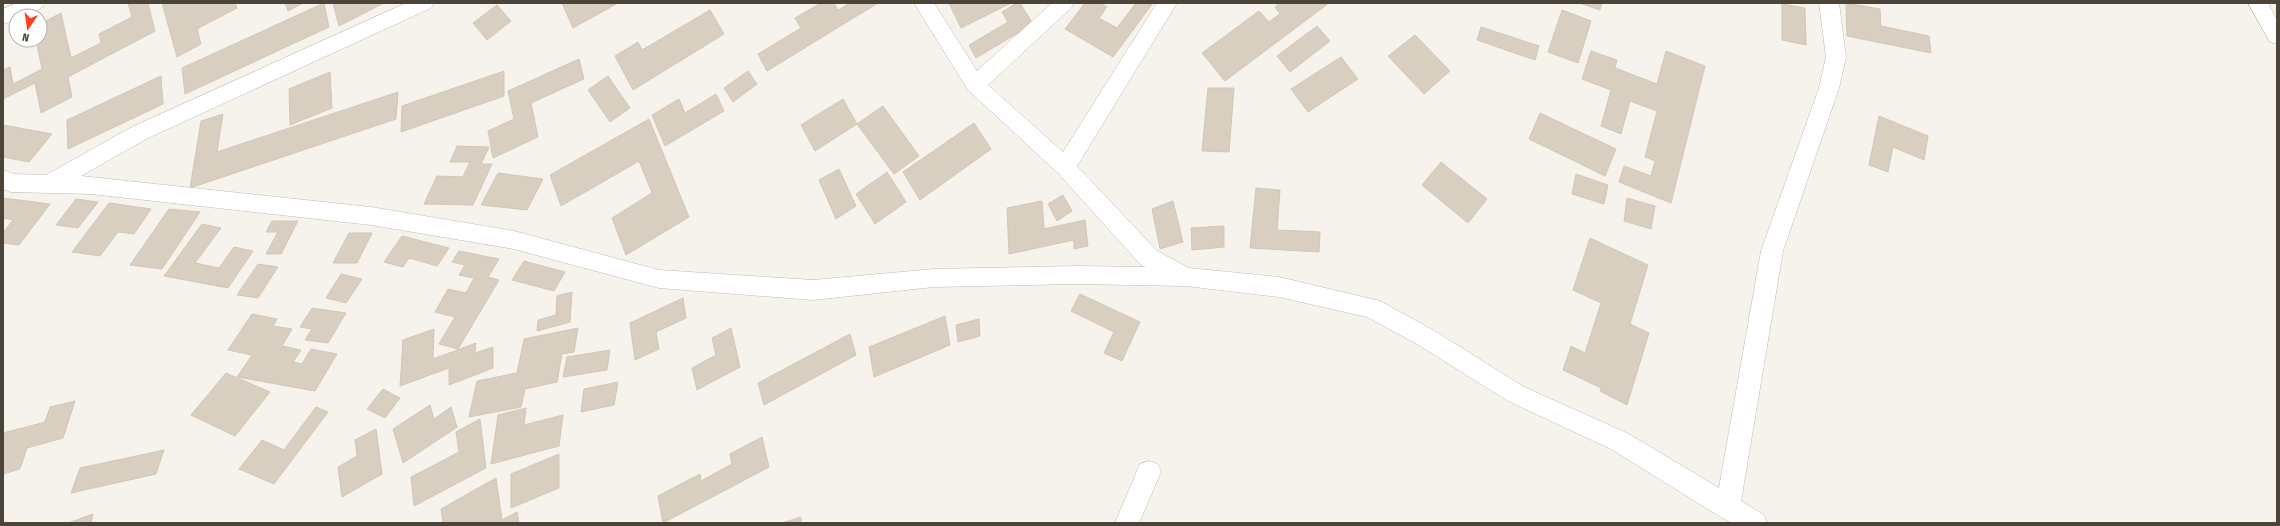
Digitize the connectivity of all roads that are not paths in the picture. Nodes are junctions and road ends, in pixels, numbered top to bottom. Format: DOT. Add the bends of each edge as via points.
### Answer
graph roads {
  1 [pos="35,3"];
  2 [pos="424,3"];
  3 [pos="924,3"];
  4 [pos="1064,3"];
  5 [pos="1167,3"];
  6 [pos="1829,3"];
  7 [pos="2258,3"];
  8 [pos="3,18"];
  9 [pos="2277,37"];
  10 [pos="975,85"];
  11 [pos="1065,167"];
  12 [pos="3,179"];
  13 [pos="48,184"];
  14 [pos="1186,277"];
  15 [pos="1149,472"];
  16 [pos="1728,508"];
  17 [pos="1127,523"];
  18 [pos="1755,523"];
  1 -- 8 [label="street"];
  2 -- 13 [label="street" via="139,133"];
  3 -- 10 [label="street"];
  4 -- 10 [label="street"];
  5 -- 11 [label="street"];
  6 -- 16 [label="street" via="1836,57 1829,88 1772,251"];
  7 -- 9 [label="street"];
  10 -- 11 [label="street"];
  11 -- 14 [label="street" via="1149,258"];
  12 -- 13 [label="street" via="11,183"];
  13 -- 14 [label="street" via="91,185 371,216 514,240 659,279 813,290 934,278 1077,275"];
  14 -- 16 [label="street" via="1279,286 1372,308 1425,336 1516,394 1620,440"];
  15 -- 17 [label="street"];
  16 -- 18 [label="street"];
}
